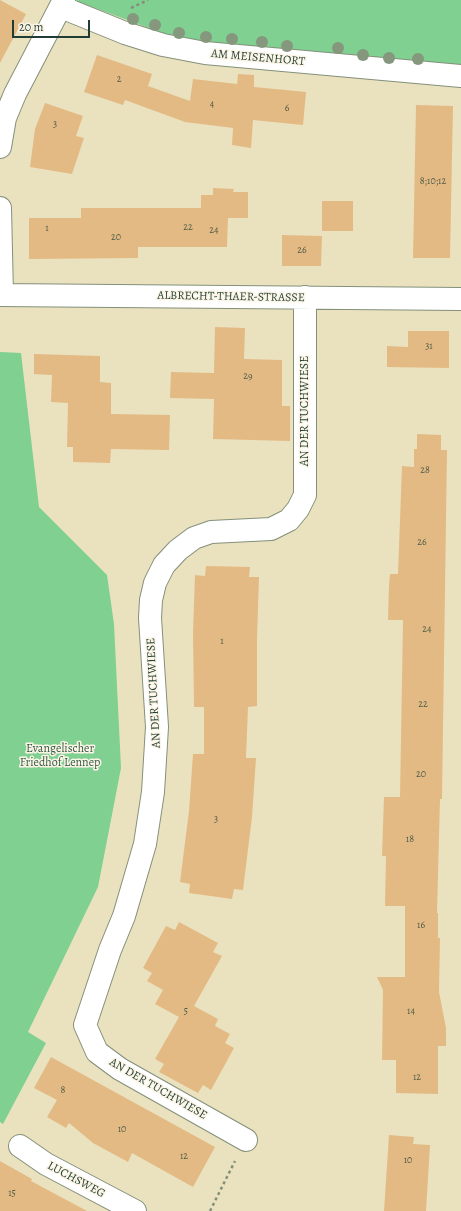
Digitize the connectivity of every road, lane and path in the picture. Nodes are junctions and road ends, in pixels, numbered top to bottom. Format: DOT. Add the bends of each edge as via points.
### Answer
graph roads {
  1 [pos="63,4"];
  2 [pos="461,76"];
  3 [pos="0,147"];
  4 [pos="0,208"];
  5 [pos="1,295"];
  6 [pos="305,297"];
  7 [pos="461,299"];
  8 [pos="246,1140"];
  9 [pos="20,1146"];
  10 [pos="135,1211"];
  11 [pos="210,1211"];
  1 -- 2 [label="street, AM MEISENHORT" via="125,33 163,45 205,53"];
  1 -- 3 [label="street" via="15,94 5,118"];
  4 -- 5 [label="street"];
  5 -- 6 [label="street, ALBRECHT-THAER-STRASSE"];
  6 -- 7 [label="street, ALBRECHT-THAER-STRASSE"];
  6 -- 8 [label="street, AN DER TUCHWIESE" via="305,495 298,509 290,520 271,529 212,532 194,538 164,565 154,583 150,618 158,727 153,792 144,844 124,916 84,1025 97,1052 120,1068"];
  8 -- 11 [label="path"];
  9 -- 10 [label="street, LUCHSWEG" via="46,1164"];
}
